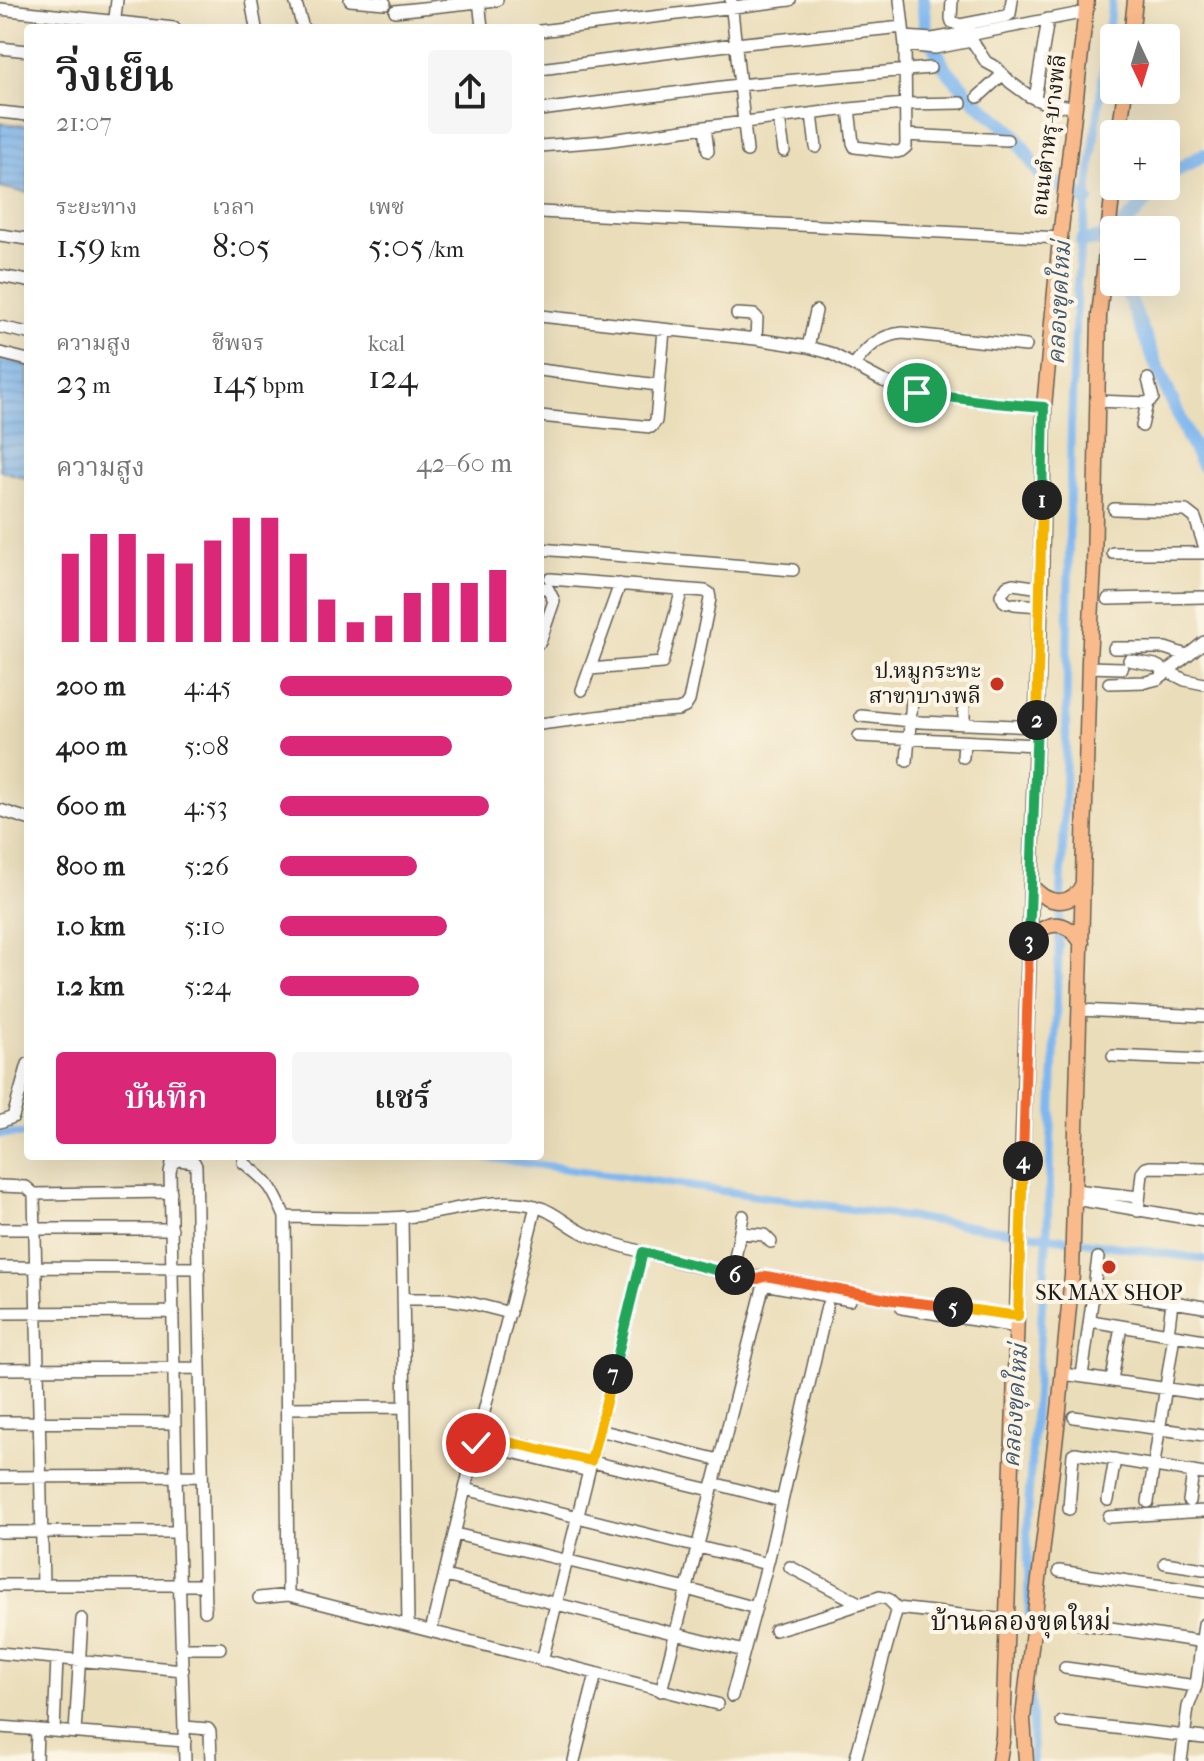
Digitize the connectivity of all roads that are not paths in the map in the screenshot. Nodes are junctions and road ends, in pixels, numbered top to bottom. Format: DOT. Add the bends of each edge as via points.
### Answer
graph roads {
  1 [pos="117,0"];
  2 [pos="251,0"];
  3 [pos="295,0"];
  4 [pos="350,0"];
  5 [pos="497,0"];
  6 [pos="790,0"];
  7 [pos="900,0"];
  8 [pos="952,0"];
  9 [pos="1012,0"];
  10 [pos="1135,0"];
  11 [pos="479,1"];
  12 [pos="385,3"];
  13 [pos="731,4"];
  14 [pos="1086,6"];
  15 [pos="0,9"];
  16 [pos="395,11"];
  17 [pos="1048,19"];
  18 [pos="107,24"];
  19 [pos="114,24"];
  20 [pos="255,24"];
  21 [pos="302,24"];
  22 [pos="482,24"];
  23 [pos="1132,24"];
  24 [pos="544,30"];
  25 [pos="971,36"];
  26 [pos="908,39"];
  27 [pos="735,44"];
  28 [pos="0,48"];
  29 [pos="24,51"];
  30 [pos="544,68"];
  31 [pos="930,68"];
  32 [pos="904,69"];
  33 [pos="1002,75"];
  34 [pos="738,85"];
  35 [pos="978,97"];
  36 [pos="1035,99"];
  37 [pos="961,103"];
  38 [pos="905,104"];
  39 [pos="1075,107"];
  40 [pos="544,109"];
  41 [pos="849,109"];
  42 [pos="0,112"];
  43 [pos="812,114"];
  44 [pos="24,115"];
  45 [pos="779,118"];
  46 [pos="743,122"];
  47 [pos="705,127"];
  48 [pos="906,135"];
  49 [pos="1007,140"];
  50 [pos="544,146"];
  51 [pos="816,147"];
  52 [pos="708,151"];
  53 [pos="747,151"];
  54 [pos="784,151"];
  55 [pos="1112,200"];
  56 [pos="544,212"];
  57 [pos="0,235"];
  58 [pos="24,238"];
  59 [pos="1060,238"];
  60 [pos="0,276"];
  61 [pos="24,280"];
  62 [pos="816,311"];
  63 [pos="737,314"];
  64 [pos="544,316"];
  65 [pos="0,327"];
  66 [pos="664,330"];
  67 [pos="24,332"];
  68 [pos="756,339"];
  69 [pos="1026,346"];
  70 [pos="808,347"];
  71 [pos="0,353"];
  72 [pos="24,359"];
  73 [pos="854,365"];
  74 [pos="544,371"];
  75 [pos="1148,379"];
  76 [pos="658,385"];
  77 [pos="1096,401"];
  78 [pos="1147,403"];
  79 [pos="1044,407"];
  80 [pos="544,416"];
  81 [pos="1142,426"];
  82 [pos="1114,509"];
  83 [pos="1204,545"];
  84 [pos="544,549"];
  85 [pos="1113,553"];
  86 [pos="1204,553"];
  87 [pos="793,570"];
  88 [pos="545,583"];
  89 [pos="620,584"];
  90 [pos="1041,588"];
  91 [pos="682,589"];
  92 [pos="1204,597"];
  93 [pos="1108,599"];
  94 [pos="1040,606"];
  95 [pos="544,630"];
  96 [pos="1204,642"];
  97 [pos="1114,648"];
  98 [pos="1186,655"];
  99 [pos="1088,664"];
  100 [pos="590,669"];
  101 [pos="1170,672"];
  102 [pos="1109,683"];
  103 [pos="1204,684"];
  104 [pos="582,690"];
  105 [pos="912,700"];
  106 [pos="964,705"];
  107 [pos="861,716"];
  108 [pos="910,721"];
  109 [pos="544,724"];
  110 [pos="964,724"];
  111 [pos="1036,727"];
  112 [pos="859,736"];
  113 [pos="908,739"];
  114 [pos="964,742"];
  115 [pos="1036,745"];
  116 [pos="963,757"];
  117 [pos="907,761"];
  118 [pos="0,810"];
  119 [pos="24,818"];
  120 [pos="1083,883"];
  121 [pos="1031,885"];
  122 [pos="1029,941"];
  123 [pos="1082,943"];
  124 [pos="1080,1010"];
  125 [pos="1204,1016"];
  126 [pos="1113,1056"];
  127 [pos="1204,1060"];
  128 [pos="24,1078"];
  129 [pos="0,1122"];
  130 [pos="243,1162"];
  131 [pos="1204,1168"];
  132 [pos="0,1186"];
  133 [pos="171,1192"];
  134 [pos="34,1194"];
  135 [pos="1075,1195"];
  136 [pos="1139,1197"];
  137 [pos="536,1206"];
  138 [pos="1138,1211"];
  139 [pos="743,1216"];
  140 [pos="285,1217"];
  141 [pos="402,1217"];
  142 [pos="1204,1221"];
  143 [pos="0,1229"];
  144 [pos="34,1229"];
  145 [pos="172,1229"];
  146 [pos="740,1233"];
  147 [pos="771,1242"];
  148 [pos="643,1252"];
  149 [pos="1098,1258"];
  150 [pos="0,1267"];
  151 [pos="35,1268"];
  152 [pos="199,1268"];
  153 [pos="173,1269"];
  154 [pos="732,1274"];
  155 [pos="763,1280"];
  156 [pos="1129,1295"];
  157 [pos="403,1299"];
  158 [pos="1172,1302"];
  159 [pos="827,1306"];
  160 [pos="1204,1307"];
  161 [pos="174,1312"];
  162 [pos="0,1313"];
  163 [pos="36,1313"];
  164 [pos="510,1313"];
  165 [pos="1017,1321"];
  166 [pos="1091,1321"];
  167 [pos="1121,1326"];
  168 [pos="1171,1334"];
  169 [pos="1204,1340"];
  170 [pos="174,1368"];
  171 [pos="200,1368"];
  172 [pos="0,1369"];
  173 [pos="37,1369"];
  174 [pos="1063,1374"];
  175 [pos="1082,1376"];
  176 [pos="1112,1380"];
  177 [pos="1165,1388"];
  178 [pos="1204,1394"];
  179 [pos="405,1407"];
  180 [pos="287,1408"];
  181 [pos="1074,1417"];
  182 [pos="0,1422"];
  183 [pos="39,1422"];
  184 [pos="175,1423"];
  185 [pos="1159,1428"];
  186 [pos="599,1430"];
  187 [pos="1204,1435"];
  188 [pos="477,1439"];
  189 [pos="1115,1459"];
  190 [pos="719,1460"];
  191 [pos="590,1466"];
  192 [pos="1154,1466"];
  193 [pos="1199,1473"];
  194 [pos="202,1476"];
  195 [pos="0,1477"];
  196 [pos="40,1477"];
  197 [pos="176,1477"];
  198 [pos="712,1487"];
  199 [pos="465,1489"];
  200 [pos="1108,1500"];
  201 [pos="781,1501"];
  202 [pos="1189,1501"];
  203 [pos="1148,1502"];
  204 [pos="1069,1509"];
  205 [pos="1204,1511"];
  206 [pos="578,1516"];
  207 [pos="1109,1517"];
  208 [pos="0,1532"];
  209 [pos="42,1532"];
  210 [pos="178,1532"];
  211 [pos="455,1534"];
  212 [pos="697,1547"];
  213 [pos="567,1560"];
  214 [pos="1165,1563"];
  215 [pos="767,1564"];
  216 [pos="790,1567"];
  217 [pos="1204,1569"];
  218 [pos="1059,1571"];
  219 [pos="445,1576"];
  220 [pos="180,1584"];
  221 [pos="0,1585"];
  222 [pos="43,1585"];
  223 [pos="204,1585"];
  224 [pos="687,1589"];
  225 [pos="1204,1592"];
  226 [pos="288,1595"];
  227 [pos="259,1598"];
  228 [pos="859,1603"];
  229 [pos="556,1605"];
  230 [pos="756,1608"];
  231 [pos="897,1608"];
  232 [pos="205,1611"];
  233 [pos="82,1619"];
  234 [pos="1006,1620"];
  235 [pos="1077,1623"];
  236 [pos="1204,1624"];
  237 [pos="408,1625"];
  238 [pos="775,1630"];
  239 [pos="431,1631"];
  240 [pos="675,1634"];
  241 [pos="1203,1642"];
  242 [pos="182,1648"];
  243 [pos="220,1648"];
  244 [pos="744,1651"];
  245 [pos="0,1653"];
  246 [pos="57,1658"];
  247 [pos="80,1660"];
  248 [pos="542,1661"];
  249 [pos="1065,1668"];
  250 [pos="183,1670"];
  251 [pos="596,1674"];
  252 [pos="1196,1686"];
  253 [pos="661,1691"];
  254 [pos="732,1696"];
  255 [pos="717,1704"];
  256 [pos="1023,1719"];
  257 [pos="1062,1722"];
  258 [pos="0,1727"];
  259 [pos="185,1727"];
  260 [pos="37,1730"];
  261 [pos="54,1731"];
  262 [pos="75,1733"];
  263 [pos="1185,1736"];
  264 [pos="1204,1738"];
  265 [pos="185,1741"];
  266 [pos="36,1761"];
  267 [pos="185,1761"];
  268 [pos="211,1761"];
  269 [pos="574,1761"];
  270 [pos="855,1761"];
  271 [pos="1002,1761"];
  272 [pos="1019,1761"];
  273 [pos="1026,1761"];
  274 [pos="1181,1761"];
  1 -- 19 [label="street"];
  2 -- 20 [label="street"];
  3 -- 21 [label="street"];
  4 -- 12 [label="street"];
  5 -- 11 [label="street"];
  6 -- 13 [label="street"];
  7 -- 26 [label="street"];
  8 -- 9 [label="street" via="952,22 960,25 1007,16"];
  10 -- 23 [label="main road"];
  11 -- 16 [label="street"];
  11 -- 22 [label="street"];
  13 -- 24 [label="street"];
  13 -- 27 [label="street"];
  14 -- 17 [label="street"];
  14 -- 39 [label="main road, ถนนตำหรุ-บางพลี"];
  15 -- 18 [label="street"];
  17 -- 25 [label="street"];
  17 -- 36 [label="street"];
  25 -- 26 [label="street" via="933,43"];
  25 -- 33 [label="street" via="986,62"];
  26 -- 27 [label="street"];
  26 -- 32 [label="street"];
  27 -- 30 [label="street"];
  27 -- 34 [label="street"];
  28 -- 29 [label="street"];
  31 -- 32 [label="street"];
  32 -- 34 [label="street"];
  32 -- 38 [label="street"];
  33 -- 35 [label="street"];
  33 -- 36 [label="street"];
  34 -- 40 [label="street"];
  34 -- 46 [label="street"];
  36 -- 39 [label="street"];
  37 -- 38 [label="street"];
  38 -- 41 [label="street"];
  38 -- 48 [label="street"];
  39 -- 59 [label="main road, ถนนตำหรุ-บางพลี"];
  41 -- 43 [label="street"];
  41 -- 48 [label="street" via="855,147 901,151"];
  42 -- 44 [label="street"];
  43 -- 45 [label="street"];
  43 -- 51 [label="street"];
  45 -- 46 [label="street"];
  45 -- 54 [label="street"];
  46 -- 47 [label="street"];
  46 -- 53 [label="street"];
  47 -- 50 [label="street"];
  47 -- 52 [label="street"];
  48 -- 49 [label="street"];
  55 -- 77 [label="main road"];
  56 -- 59 [label="street"];
  57 -- 58 [label="street"];
  59 -- 79 [label="main road, ถนนตำหรุ-บางพลี"];
  60 -- 61 [label="street"];
  62 -- 70 [label="street"];
  63 -- 68 [label="street" via="757,318"];
  64 -- 66 [label="street"];
  65 -- 67 [label="street"];
  66 -- 68 [label="street"];
  66 -- 76 [label="street"];
  68 -- 70 [label="street"];
  69 -- 73 [label="street" via="893,334 879,338"];
  70 -- 73 [label="street"];
  71 -- 72 [label="street"];
  73 -- 79 [label="street" via="917,393"];
  74 -- 76 [label="street"];
  75 -- 78 [label="street" via="1153,398"];
  76 -- 80 [label="street" via="651,427"];
  77 -- 78 [label="street"];
  77 -- 99 [label="main road"];
  78 -- 81 [label="street"];
  79 -- 90 [label="main road, ถนนตำหรุ-บางพลี"];
  82 -- 83 [label="street" via="1186,511 1195,518"];
  84 -- 87 [label="street"];
  85 -- 86 [label="street"];
  88 -- 89 [label="street"];
  88 -- 95 [label="street" via="554,601"];
  89 -- 91 [label="street"];
  89 -- 100 [label="street"];
  90 -- 94 [label="main road, ถนนตำหรุ-บางพลี"];
  90 -- 94 [label="street" via="1013,584 1001,595 1011,603"];
  91 -- 100 [label="street" via="662,663"];
  91 -- 109 [label="street" via="710,596 685,707"];
  92 -- 93 [label="street"];
  94 -- 111 [label="main road, ถนนตำหรุ-บางพลี"];
  96 -- 98 [label="street"];
  97 -- 98 [label="street" via="1165,648"];
  98 -- 101 [label="street"];
  99 -- 101 [label="street" via="1147,664"];
  99 -- 120 [label="main road"];
  100 -- 104 [label="street"];
  101 -- 102 [label="street" via="1146,682"];
  101 -- 103 [label="street"];
  105 -- 108 [label="street"];
  106 -- 110 [label="street"];
  107 -- 108 [label="street"];
  108 -- 110 [label="street"];
  108 -- 113 [label="street"];
  110 -- 111 [label="street"];
  111 -- 115 [label="main road, ถนนตำหรุ-บางพลี"];
  112 -- 113 [label="street"];
  113 -- 114 [label="street"];
  113 -- 117 [label="street"];
  114 -- 115 [label="street"];
  114 -- 116 [label="street"];
  115 -- 121 [label="main road, ถนนตำหรุ-บางพลี"];
  118 -- 119 [label="street"];
  120 -- 121 [label="main road" via="1078,893 1060,900 1046,899"];
  120 -- 123 [label="main road"];
  121 -- 122 [label="main road, ถนนตำหรุ-บางพลี"];
  122 -- 123 [label="main road" via="1046,926 1060,925"];
  122 -- 165 [label="main road, ถนนตำหรุ-บางพลี"];
  123 -- 124 [label="main road"];
  124 -- 125 [label="street"];
  124 -- 135 [label="main road"];
  126 -- 127 [label="street"];
  128 -- 129 [label="street" via="13,1117"];
  130 -- 140 [label="street" via="268,1182"];
  131 -- 136 [label="street" via="1146,1168"];
  132 -- 134 [label="street" via="26,1187"];
  133 -- 134 [label="street"];
  133 -- 145 [label="street"];
  133 -- 152 [label="street" via="172,1163 194,1162"];
  134 -- 144 [label="street"];
  135 -- 136 [label="street"];
  135 -- 138 [label="street"];
  135 -- 174 [label="main road"];
  136 -- 138 [label="street"];
  137 -- 141 [label="street" via="492,1204"];
  137 -- 148 [label="street" via="586,1234"];
  137 -- 164 [label="street"];
  138 -- 142 [label="street"];
  139 -- 146 [label="street"];
  140 -- 141 [label="street"];
  140 -- 180 [label="street"];
  141 -- 157 [label="street"];
  143 -- 144 [label="street"];
  144 -- 145 [label="street"];
  144 -- 151 [label="street"];
  145 -- 153 [label="street"];
  146 -- 147 [label="street" via="764,1235"];
  146 -- 154 [label="street"];
  148 -- 154 [label="street"];
  148 -- 186 [label="street"];
  149 -- 166 [label="street"];
  150 -- 151 [label="street"];
  151 -- 153 [label="street"];
  151 -- 163 [label="street"];
  152 -- 153 [label="street"];
  152 -- 171 [label="street"];
  153 -- 161 [label="street"];
  154 -- 155 [label="street"];
  155 -- 165 [label="street" via="830,1297"];
  155 -- 190 [label="street"];
  156 -- 158 [label="street"];
  157 -- 164 [label="street" via="446,1299"];
  157 -- 179 [label="street"];
  158 -- 160 [label="street"];
  158 -- 168 [label="street"];
  159 -- 201 [label="street"];
  161 -- 163 [label="street"];
  161 -- 170 [label="street"];
  162 -- 163 [label="street"];
  163 -- 173 [label="street"];
  164 -- 188 [label="street"];
  165 -- 234 [label="main road, ถนนตำหรุ-บางพลี"];
  166 -- 167 [label="street"];
  166 -- 175 [label="street"];
  167 -- 168 [label="street"];
  167 -- 176 [label="street"];
  168 -- 169 [label="street"];
  168 -- 177 [label="street"];
  170 -- 171 [label="street"];
  170 -- 173 [label="street"];
  170 -- 184 [label="street"];
  171 -- 194 [label="street"];
  172 -- 173 [label="street"];
  173 -- 183 [label="street"];
  174 -- 175 [label="street"];
  174 -- 256 [label="main road"];
  175 -- 176 [label="street"];
  176 -- 177 [label="street"];
  177 -- 178 [label="street"];
  177 -- 185 [label="street"];
  179 -- 180 [label="street"];
  179 -- 237 [label="street"];
  180 -- 226 [label="street"];
  181 -- 185 [label="street"];
  182 -- 183 [label="street"];
  183 -- 184 [label="street"];
  183 -- 196 [label="street"];
  184 -- 197 [label="street"];
  185 -- 187 [label="street"];
  185 -- 192 [label="street"];
  186 -- 190 [label="street"];
  186 -- 191 [label="street"];
  188 -- 191 [label="street"];
  188 -- 199 [label="street"];
  189 -- 192 [label="street"];
  189 -- 200 [label="street"];
  189 -- 204 [label="street" via="1073,1454"];
  190 -- 198 [label="street"];
  191 -- 198 [label="street"];
  191 -- 206 [label="street"];
  192 -- 193 [label="street"];
  192 -- 203 [label="street"];
  193 -- 202 [label="street"];
  194 -- 197 [label="street"];
  194 -- 223 [label="street"];
  195 -- 196 [label="street"];
  196 -- 197 [label="street"];
  196 -- 209 [label="street"];
  197 -- 210 [label="street"];
  198 -- 201 [label="street"];
  198 -- 212 [label="street"];
  199 -- 206 [label="street"];
  199 -- 211 [label="street"];
  201 -- 215 [label="street"];
  205 -- 207 [label="street"];
  206 -- 212 [label="street"];
  206 -- 213 [label="street"];
  208 -- 209 [label="street"];
  209 -- 210 [label="street"];
  209 -- 222 [label="street"];
  210 -- 220 [label="street"];
  211 -- 213 [label="street"];
  211 -- 219 [label="street"];
  212 -- 215 [label="street"];
  212 -- 224 [label="street"];
  213 -- 224 [label="street"];
  213 -- 229 [label="street"];
  214 -- 217 [label="street"];
  215 -- 230 [label="street"];
  216 -- 228 [label="street"];
  218 -- 225 [label="street"];
  219 -- 229 [label="street"];
  219 -- 239 [label="street"];
  220 -- 222 [label="street"];
  220 -- 223 [label="street"];
  220 -- 242 [label="street"];
  221 -- 222 [label="street"];
  223 -- 232 [label="street"];
  224 -- 230 [label="street"];
  224 -- 240 [label="street"];
  226 -- 227 [label="street"];
  226 -- 237 [label="street"];
  228 -- 231 [label="street" via="880,1597"];
  228 -- 238 [label="street"];
  229 -- 240 [label="street"];
  229 -- 248 [label="street"];
  230 -- 244 [label="street"];
  231 -- 234 [label="street"];
  231 -- 270 [label="street"];
  233 -- 247 [label="street"];
  234 -- 271 [label="main road, ถนนตำหรุ-บางพลี"];
  235 -- 241 [label="street"];
  236 -- 241 [label="street"];
  237 -- 239 [label="street"];
  239 -- 248 [label="street"];
  240 -- 244 [label="street"];
  240 -- 253 [label="street"];
  241 -- 252 [label="street"];
  242 -- 243 [label="street"];
  242 -- 250 [label="street"];
  244 -- 254 [label="street"];
  245 -- 246 [label="street"];
  246 -- 247 [label="street"];
  246 -- 261 [label="street"];
  247 -- 250 [label="street"];
  247 -- 262 [label="street"];
  248 -- 251 [label="street"];
  249 -- 252 [label="street"];
  250 -- 259 [label="street"];
  251 -- 253 [label="street"];
  251 -- 269 [label="street"];
  252 -- 263 [label="street"];
  253 -- 255 [label="street"];
  256 -- 272 [label="main road"];
  256 -- 273 [label="main road"];
  257 -- 263 [label="street"];
  258 -- 260 [label="street"];
  259 -- 265 [label="street"];
  259 -- 268 [label="street" via="208,1729"];
  260 -- 261 [label="street"];
  260 -- 266 [label="street"];
  261 -- 262 [label="street"];
  262 -- 265 [label="street"];
  263 -- 264 [label="street"];
  263 -- 274 [label="street"];
  265 -- 267 [label="street"];
}
